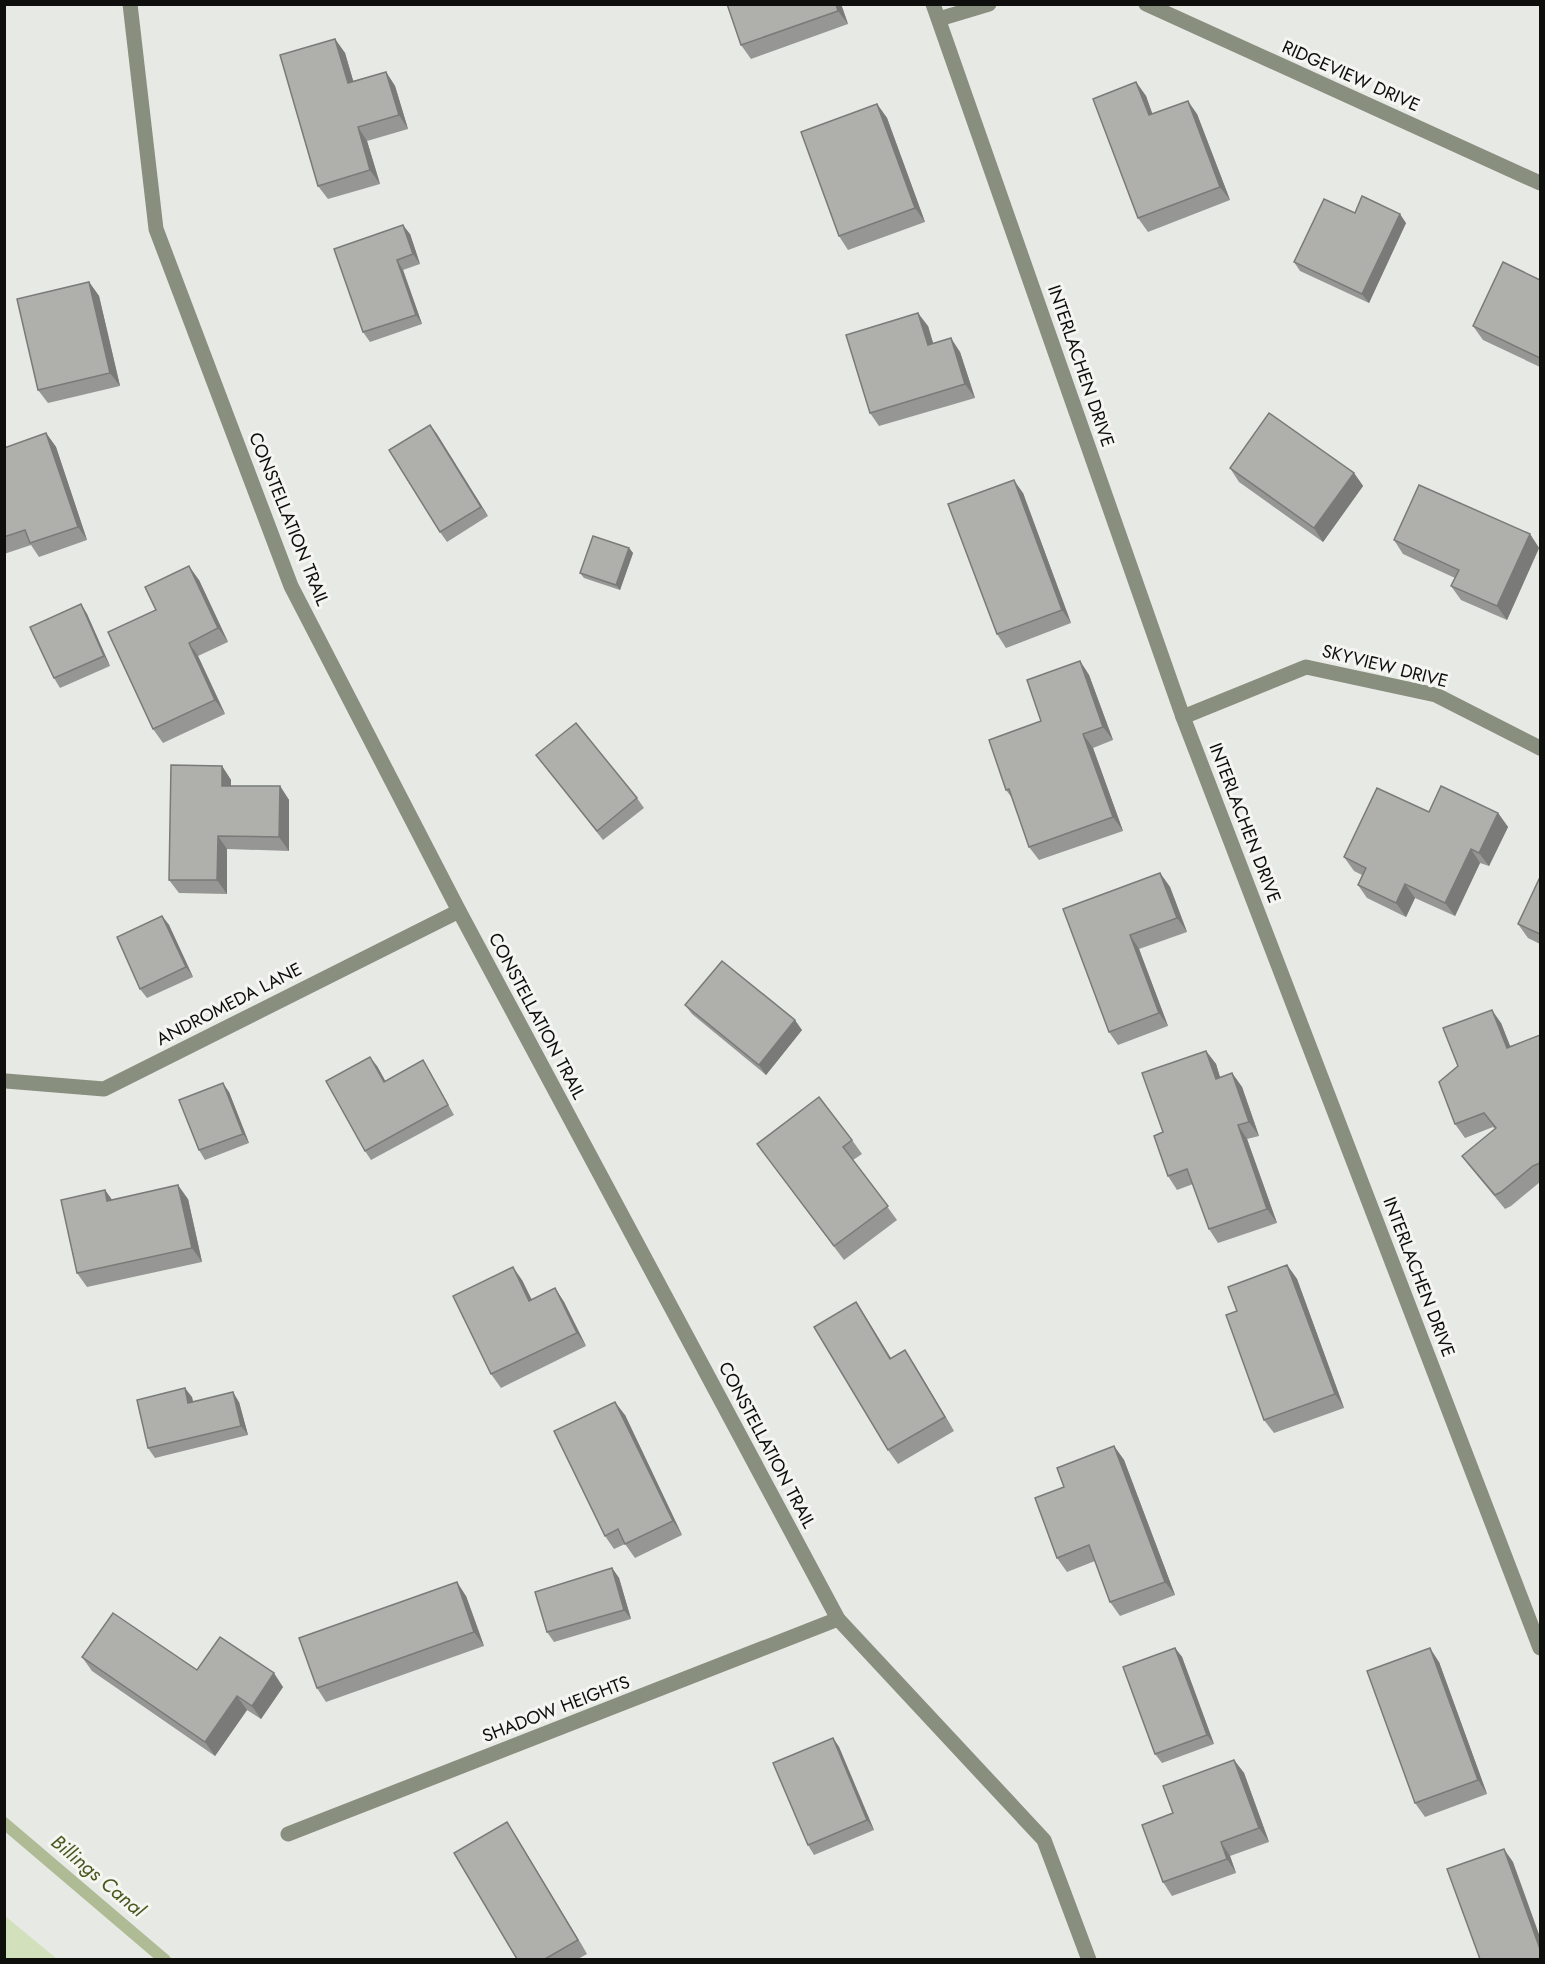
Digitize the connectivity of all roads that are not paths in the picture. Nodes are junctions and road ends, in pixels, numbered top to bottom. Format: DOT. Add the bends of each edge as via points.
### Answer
graph roads {
  1 [pos="130,4"];
  2 [pos="933,4"];
  3 [pos="989,4"];
  4 [pos="1146,4"];
  5 [pos="939,19"];
  6 [pos="1540,183"];
  7 [pos="1183,717"];
  8 [pos="1540,748"];
  9 [pos="459,911"];
  10 [pos="6,1082"];
  11 [pos="838,1619"];
  12 [pos="1540,1648"];
  13 [pos="288,1834"];
  14 [pos="1089,1959"];
  1 -- 9 [label="street, CONSTELLATION TRAIL" via="156,229 291,586"];
  2 -- 5 [label="street, INTERLACHEN DRIVE"];
  3 -- 5 [label="street"];
  4 -- 6 [label="street, RIDGEVIEW DRIVE"];
  5 -- 7 [label="street, INTERLACHEN DRIVE"];
  7 -- 8 [label="street, SKYVIEW DRIVE" via="1306,668 1436,695"];
  7 -- 12 [label="street, INTERLACHEN DRIVE"];
  9 -- 10 [label="street, ANDROMEDA LANE" via="104,1089"];
  9 -- 11 [label="street, CONSTELLATION TRAIL"];
  11 -- 13 [label="street, SHADOW HEIGHTS"];
  11 -- 14 [label="street, CONSTELLATION TRAIL" via="1044,1840"];
}
